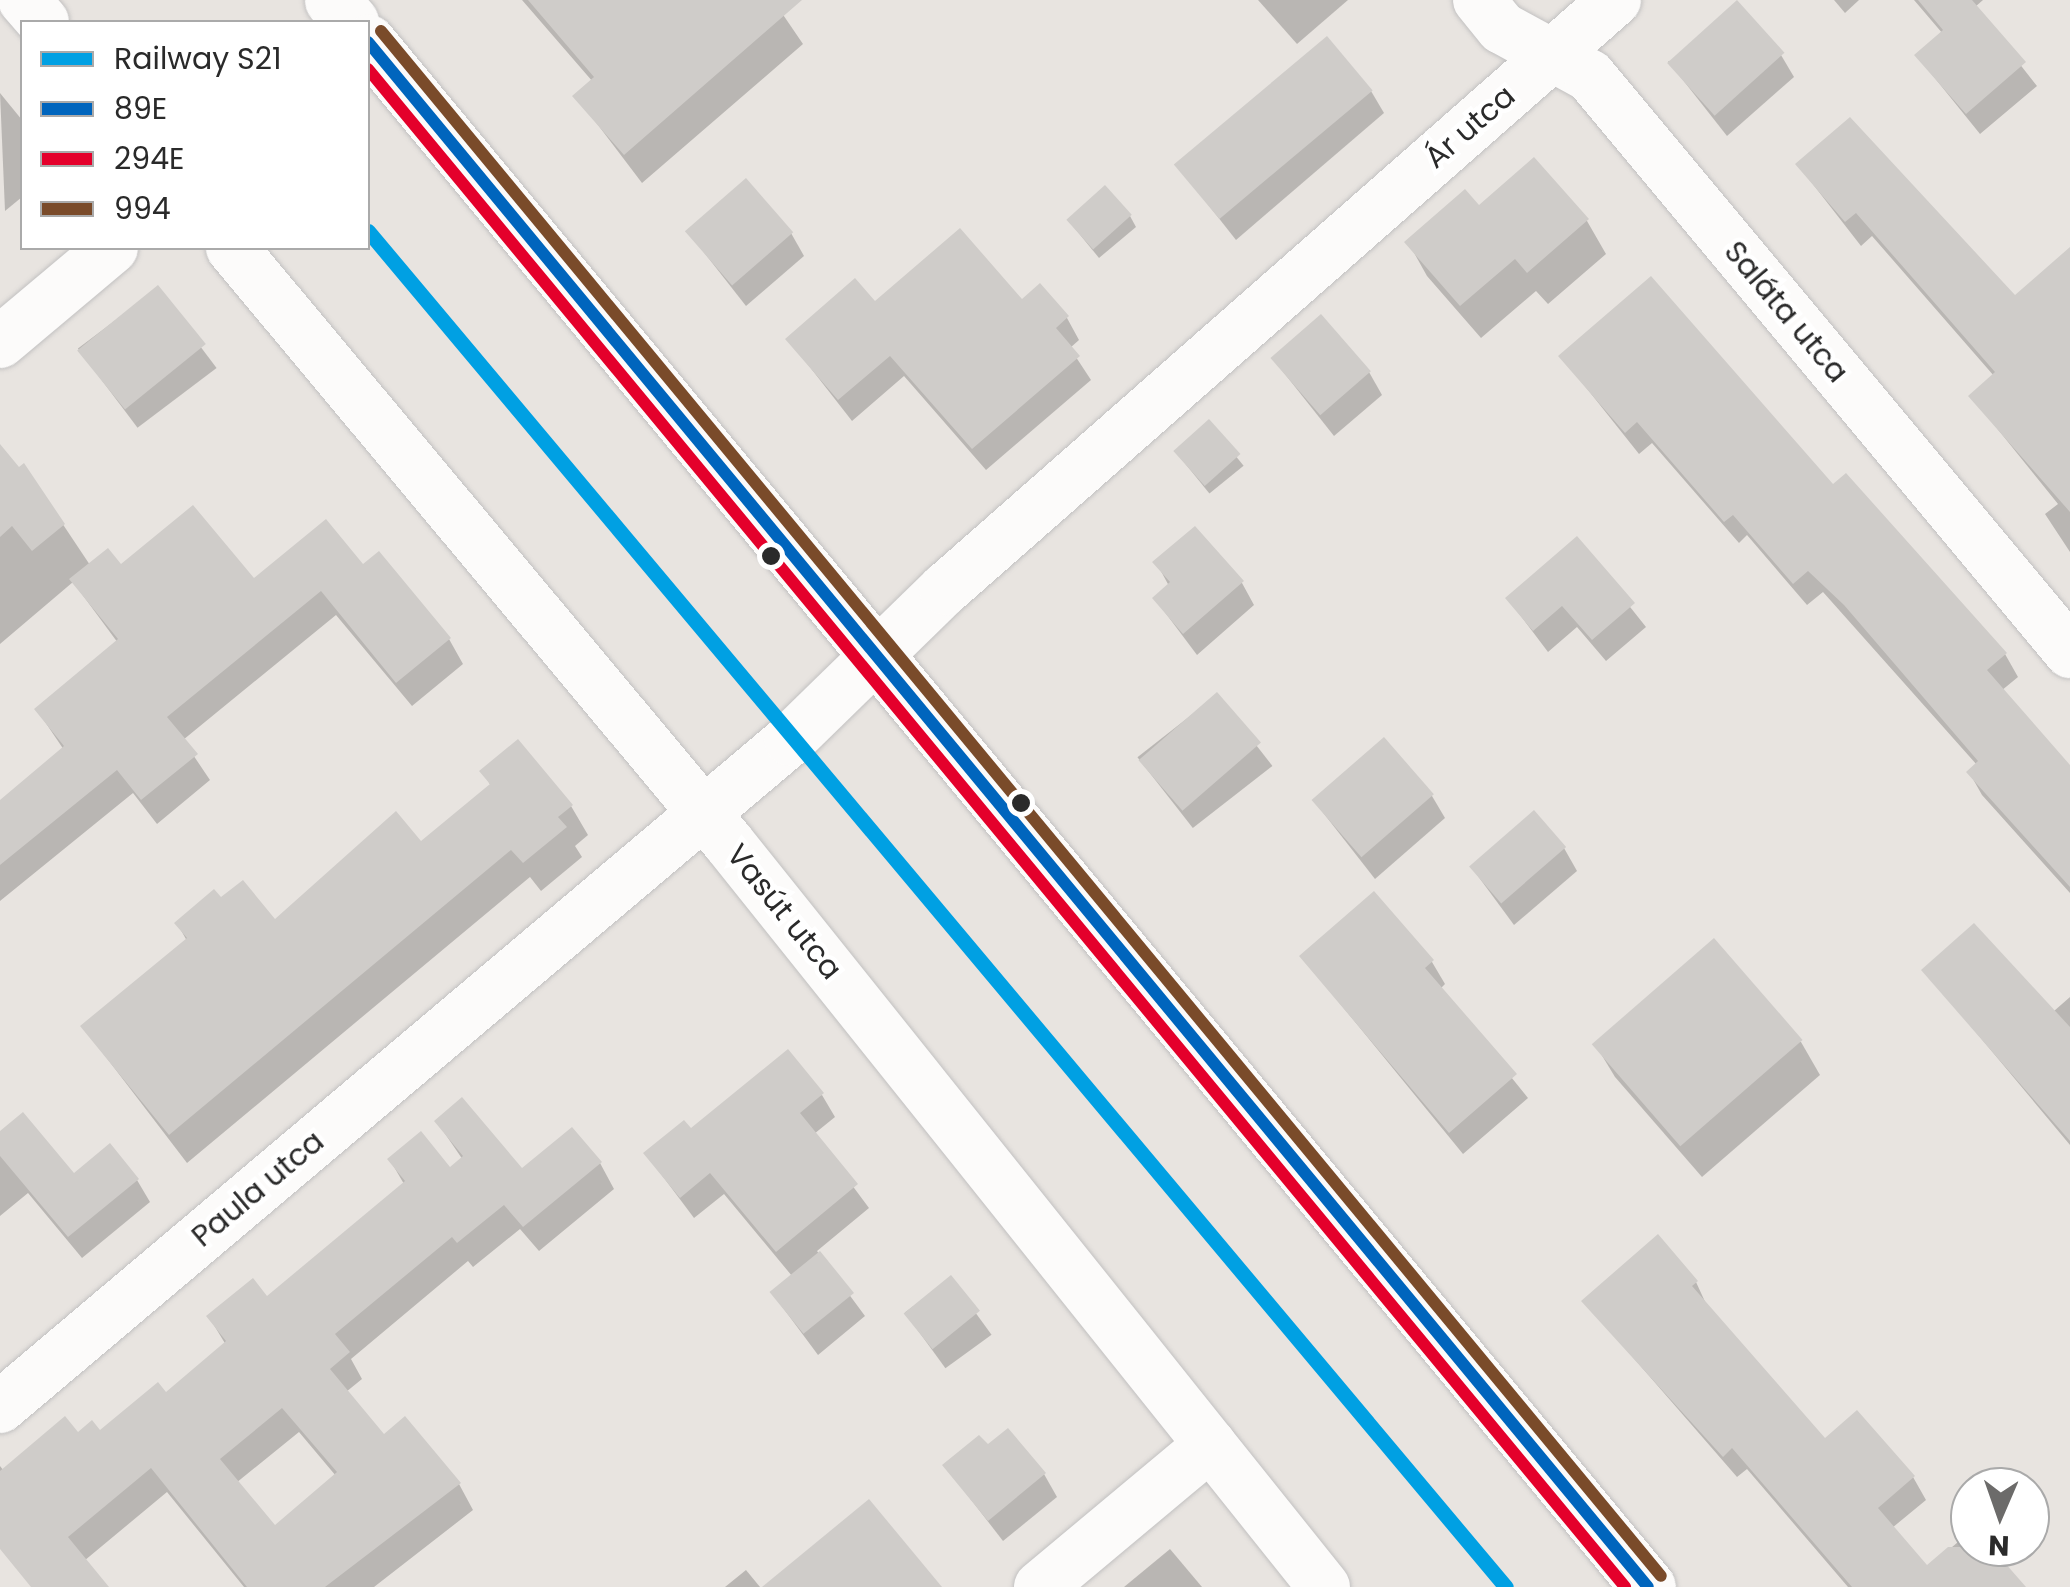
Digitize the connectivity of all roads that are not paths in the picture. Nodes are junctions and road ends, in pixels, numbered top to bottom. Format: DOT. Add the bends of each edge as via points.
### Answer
graph roads {
  1 [pos="24,0"];
  2 [pos="332,0"];
  3 [pos="1479,0"];
  4 [pos="1615,0"];
  5 [pos="41,20"];
  6 [pos="349,20"];
  7 [pos="370,44"];
  8 [pos="1550,57"];
  9 [pos="110,250"];
  10 [pos="234,250"];
  11 [pos="0,342"];
  12 [pos="2070,652"];
  13 [pos="878,655"];
  14 [pos="703,814"];
  15 [pos="0,1407"];
  16 [pos="1210,1445"];
  17 [pos="1040,1587"];
  18 [pos="1324,1587"];
  19 [pos="1648,1587"];
  1 -- 5 [label="street"];
  2 -- 6 [label="main road"];
  3 -- 8 [label="street, Saláta utca" via="1502,28"];
  4 -- 8 [label="street, Ár utca"];
  7 -- 13 [label="main road"];
  8 -- 12 [label="street, Saláta utca" via="1590,76"];
  8 -- 13 [label="street, Ár utca"];
  9 -- 11 [label="street"];
  10 -- 14 [label="street, Vasút utca"];
  13 -- 14 [label="street, Paula utca"];
  13 -- 19 [label="main road"];
  14 -- 15 [label="street, Paula utca"];
  14 -- 16 [label="street, Vasút utca"];
  16 -- 17 [label="street"];
  16 -- 18 [label="street, Vasút utca"];
}
